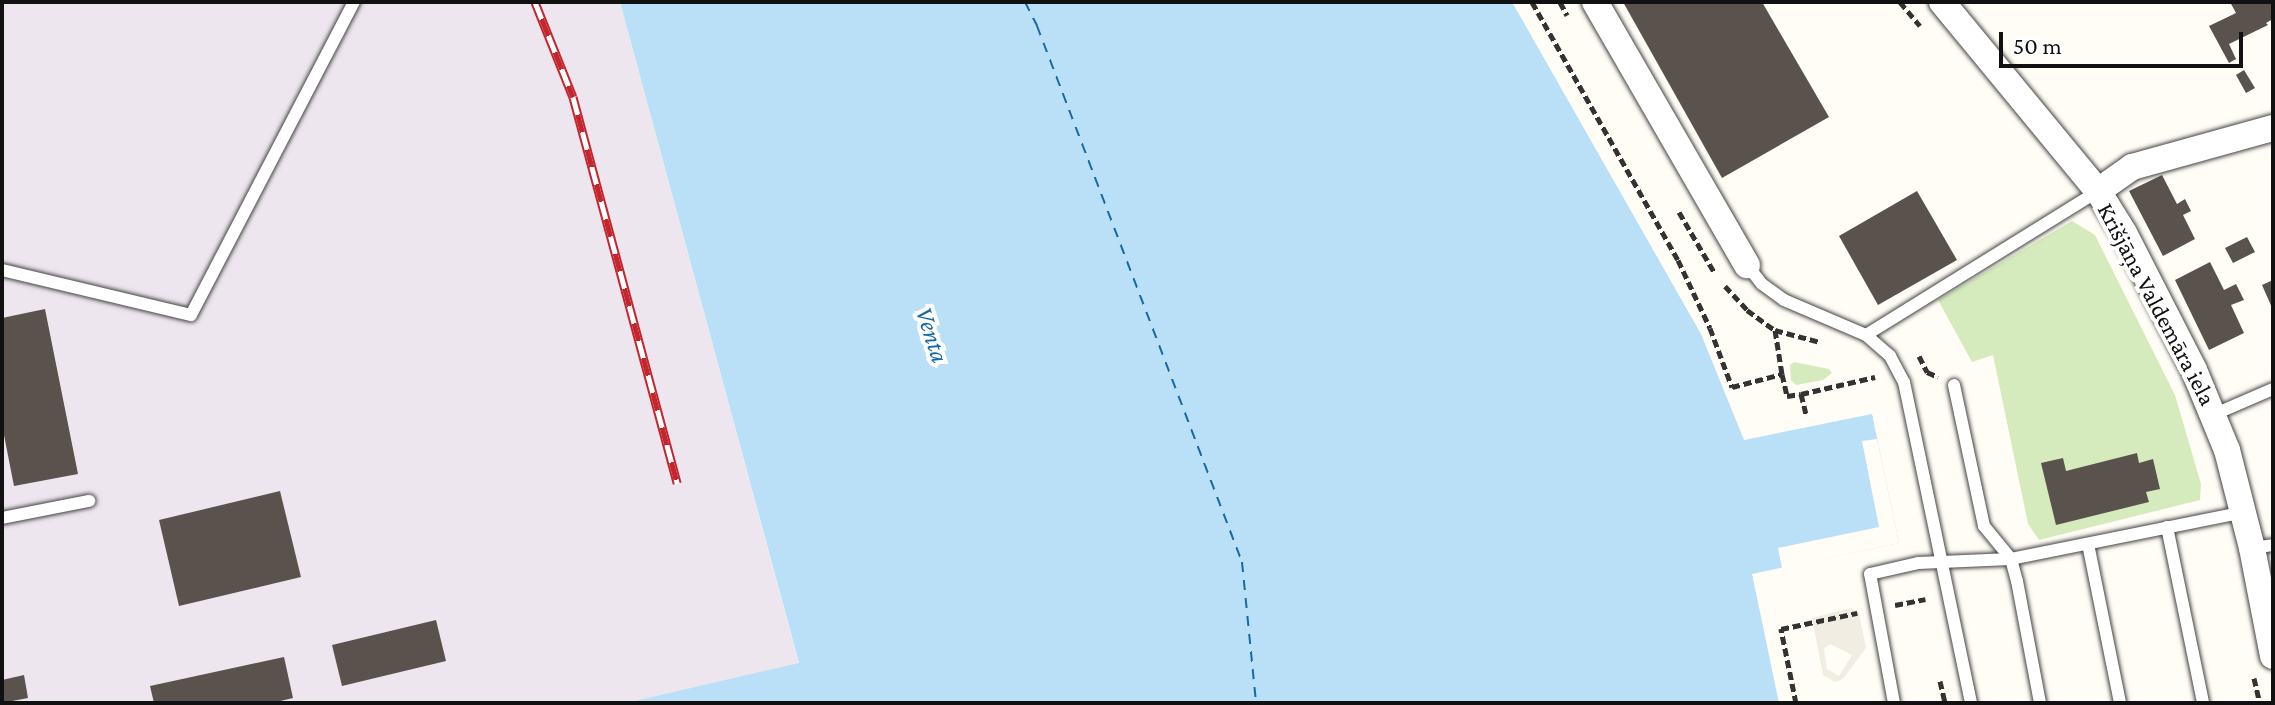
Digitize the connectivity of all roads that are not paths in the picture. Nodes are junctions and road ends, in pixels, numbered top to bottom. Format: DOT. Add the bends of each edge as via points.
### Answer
graph roads {
  1 [pos="354,2"];
  2 [pos="1595,2"];
  3 [pos="1942,2"];
  4 [pos="2273,128"];
  5 [pos="2098,191"];
  6 [pos="1747,265"];
  7 [pos="2,270"];
  8 [pos="1866,335"];
  9 [pos="1954,385"];
  10 [pos="2273,389"];
  11 [pos="2215,414"];
  12 [pos="89,501"];
  13 [pos="2244,512"];
  14 [pos="2,518"];
  15 [pos="2167,527"];
  16 [pos="2088,544"];
  17 [pos="2263,546"];
  18 [pos="2011,559"];
  19 [pos="1944,562"];
  20 [pos="2263,664"];
  21 [pos="1894,703"];
  22 [pos="1971,703"];
  23 [pos="2040,703"];
  24 [pos="2120,703"];
  25 [pos="2203,703"];
  1 -- 7 [label="lane" via="191,315"];
  2 -- 6 [label="street"];
  3 -- 5 [label="street, Krišjāņa Valdemāra iela"];
  4 -- 5 [label="street" via="2132,167"];
  5 -- 8 [label="lane"];
  5 -- 11 [label="street, Krišjāņa Valdemāra iela"];
  6 -- 8 [label="lane" via="1784,300"];
  8 -- 19 [label="lane" via="1890,356 1904,382"];
  9 -- 18 [label="lane" via="1984,526"];
  10 -- 11 [label="lane"];
  11 -- 13 [label="street, Krišjāņa Valdemāra iela"];
  12 -- 14 [label="lane"];
  13 -- 15 [label="lane"];
  13 -- 17 [label="street, Krišjāņa Valdemāra iela"];
  15 -- 16 [label="lane"];
  15 -- 25 [label="lane"];
  16 -- 18 [label="lane"];
  16 -- 24 [label="lane"];
  17 -- 20 [label="street, Krišjāņa Valdemāra iela"];
  18 -- 19 [label="lane"];
  18 -- 23 [label="lane"];
  19 -- 21 [label="lane" via="1870,574"];
  19 -- 22 [label="lane"];
}
